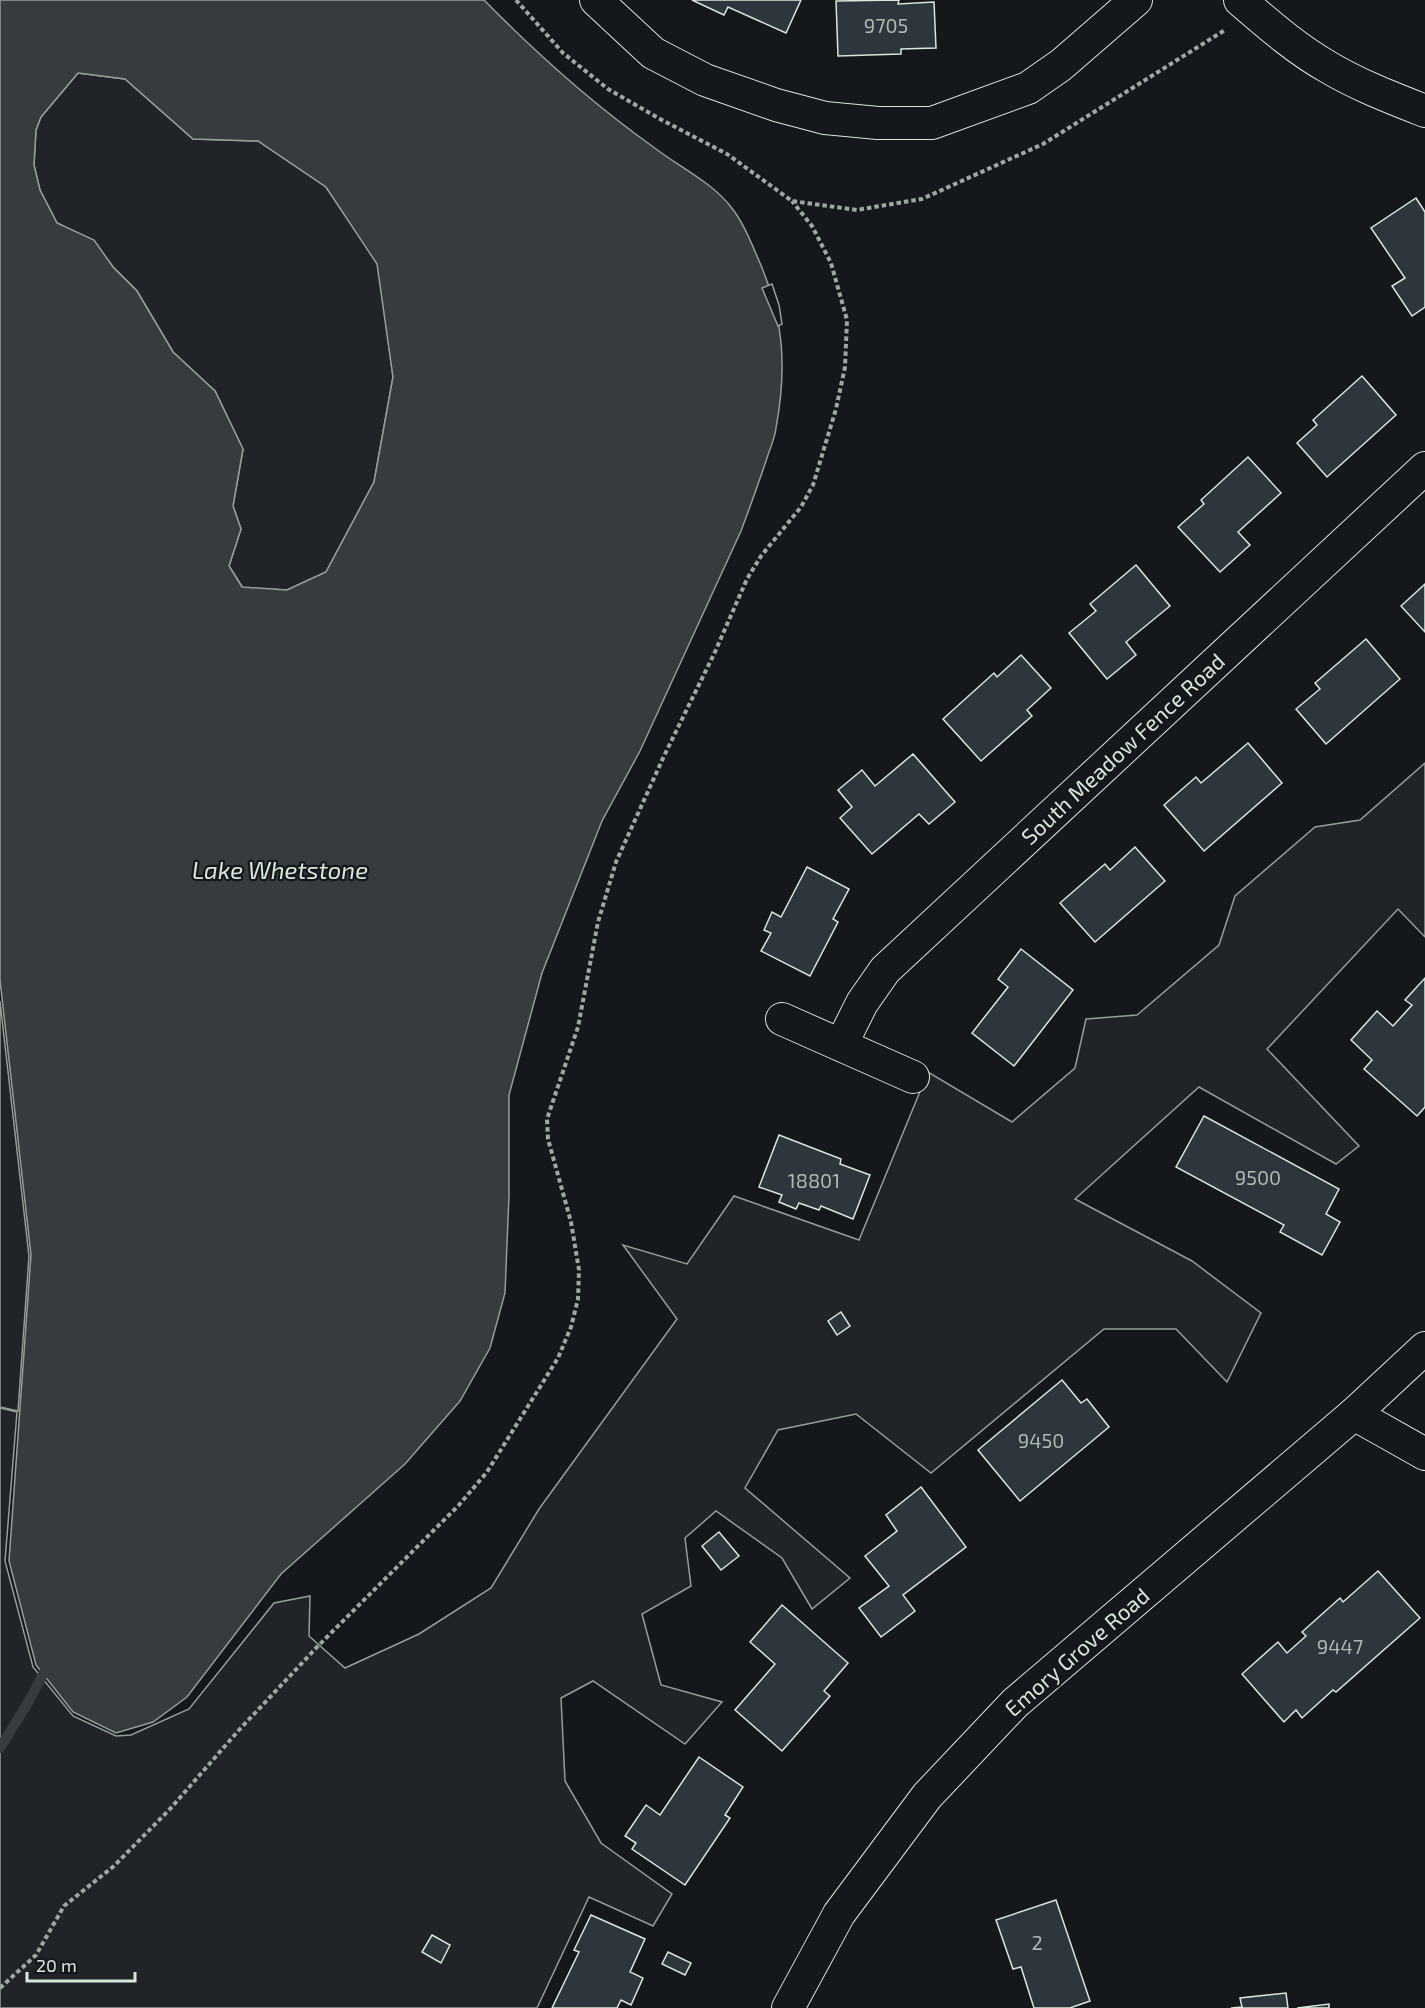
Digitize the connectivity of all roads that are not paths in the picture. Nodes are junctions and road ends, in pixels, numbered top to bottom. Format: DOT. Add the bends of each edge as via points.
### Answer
graph roads {
  1 [pos="596,0"];
  2 [pos="1136,0"];
  3 [pos="1240,0"];
  4 [pos="1425,111"];
  5 [pos="1425,468"];
  6 [pos="782,1019"];
  7 [pos="842,1045"];
  8 [pos="913,1077"];
  9 [pos="1425,1348"];
  10 [pos="1354,1414"];
  11 [pos="1425,1454"];
  12 [pos="788,2008"];
  1 -- 2 [label="street" via="653,52 705,80 825,118 932,123 1028,88 1061,65"];
  3 -- 4 [label="street" via="1328,68"];
  5 -- 7 [label="street, South Meadow Fence Road" via="885,970 862,1004"];
  6 -- 7 [label="street"];
  7 -- 8 [label="street"];
  9 -- 10 [label="street, Emory Grove Road"];
  10 -- 11 [label="street"];
  10 -- 12 [label="street, Emory Grove Road" via="1015,1703 927,1796 852,1896"];
}
